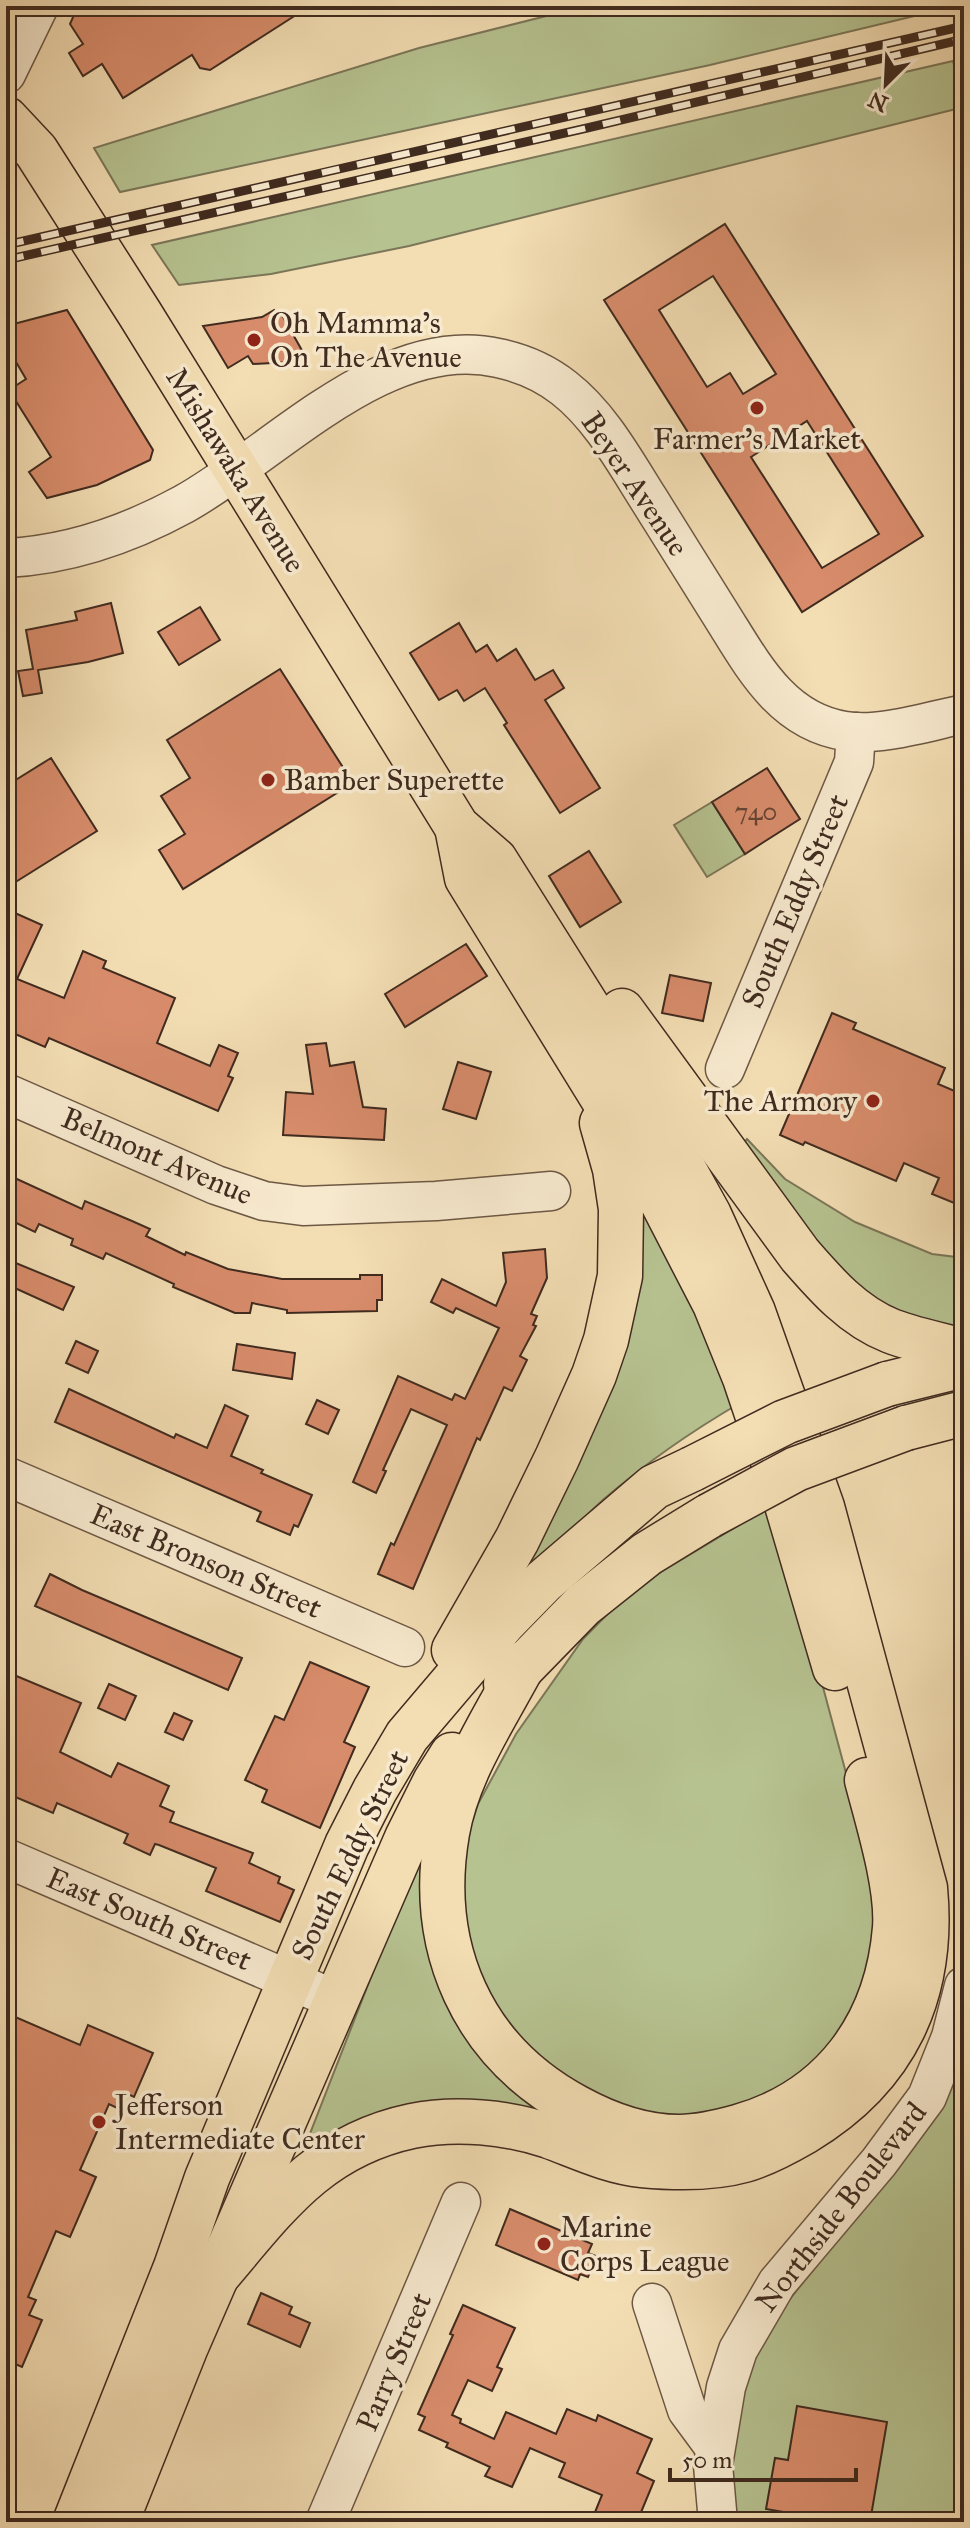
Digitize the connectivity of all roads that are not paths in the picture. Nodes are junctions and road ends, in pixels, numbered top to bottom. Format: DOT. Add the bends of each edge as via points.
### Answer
graph roads {
  1 [pos="39,6"];
  2 [pos="6,74"];
  3 [pos="6,119"];
  4 [pos="237,472"];
  5 [pos="6,558"];
  6 [pos="964,714"];
  7 [pos="856,732"];
  8 [pos="457,827"];
  9 [pos="513,887"];
  10 [pos="725,1069"];
  11 [pos="587,1071"];
  12 [pos="6,1093"];
  13 [pos="551,1191"];
  14 [pos="964,1351"];
  15 [pos="964,1365"];
  16 [pos="964,1413"];
  17 [pos="6,1476"];
  18 [pos="405,1647"];
  19 [pos="524,1663"];
  20 [pos="407,1736"];
  21 [pos="6,1858"];
  22 [pos="289,1980"];
  23 [pos="964,1986"];
  24 [pos="336,2000"];
  25 [pos="461,2202"];
  26 [pos="216,2277"];
  27 [pos="652,2303"];
  28 [pos="715,2448"];
  29 [pos="75,2522"];
  30 [pos="116,2522"];
  31 [pos="325,2522"];
  32 [pos="718,2522"];
  1 -- 2 [label="street"];
  3 -- 4 [label="main road, Mishawaka Avenue" via="36,151"];
  4 -- 5 [label="street, Beyer Avenue" via="124,534"];
  4 -- 7 [label="street, Beyer Avenue" via="336,401 405,364 473,355 522,364 564,387 589,410 750,662 778,697 816,724"];
  4 -- 8 [label="main road, Mishawaka Avenue"];
  6 -- 7 [label="street, Beyer Avenue"];
  7 -- 10 [label="street, South Eddy Street" via="854,762"];
  8 -- 9 [label="main road, Mishawaka Avenue" via="495,860"];
  8 -- 11 [label="main road, Mishawaka Avenue" via="467,878"];
  9 -- 14 [label="main road" via="601,981 752,1191 832,1291 888,1330"];
  9 -- 26 [label="main road" via="691,1179 763,1337 822,1507 913,1838 925,1888 927,1953 908,2021 870,2081 783,2144 744,2160 709,2166 637,2165 488,2123 413,2126 347,2149 312,2171"];
  11 -- 19 [label="main road" via="648,1173 715,1304 745,1378 794,1525 889,1872 896,1925 884,1988 853,2051 822,2086 792,2107 720,2132 679,2137 599,2120 522,2071 492,2040 466,1998 443,1919 447,1830 460,1789"];
  11 -- 20 [label="main road" via="621,1209 620,1276 606,1340 517,1540"];
  12 -- 13 [label="street, Belmont Avenue" via="264,1201 316,1206"];
  15 -- 20 [label="main road, South Eddy Street, bridge" via="887,1384 785,1422 654,1487 544,1581"];
  16 -- 19 [label="main road, South Eddy Street, bridge" via="906,1428 796,1469 709,1516 636,1562"];
  17 -- 18 [label="street, East Bronson Street"];
  19 -- 24 [label="main road, South Eddy Street" via="477,1717 435,1782"];
  20 -- 22 [label="main road, South Eddy Street" via="347,1845"];
  21 -- 22 [label="street, East South Street"];
  22 -- 24 [label="street, East South Street"];
  22 -- 29 [label="main road, South Eddy Street"];
  23 -- 28 [label="street, Northside Boulevard" via="927,2097 777,2283 745,2335 726,2387"];
  24 -- 26 [label="main road, South Eddy Street"];
  25 -- 31 [label="street, Parry Street"];
  26 -- 30 [label="main road, South Eddy Street"];
  27 -- 28 [label="street" via="679,2392"];
  28 -- 32 [label="street, Northside Boulevard"];
}
